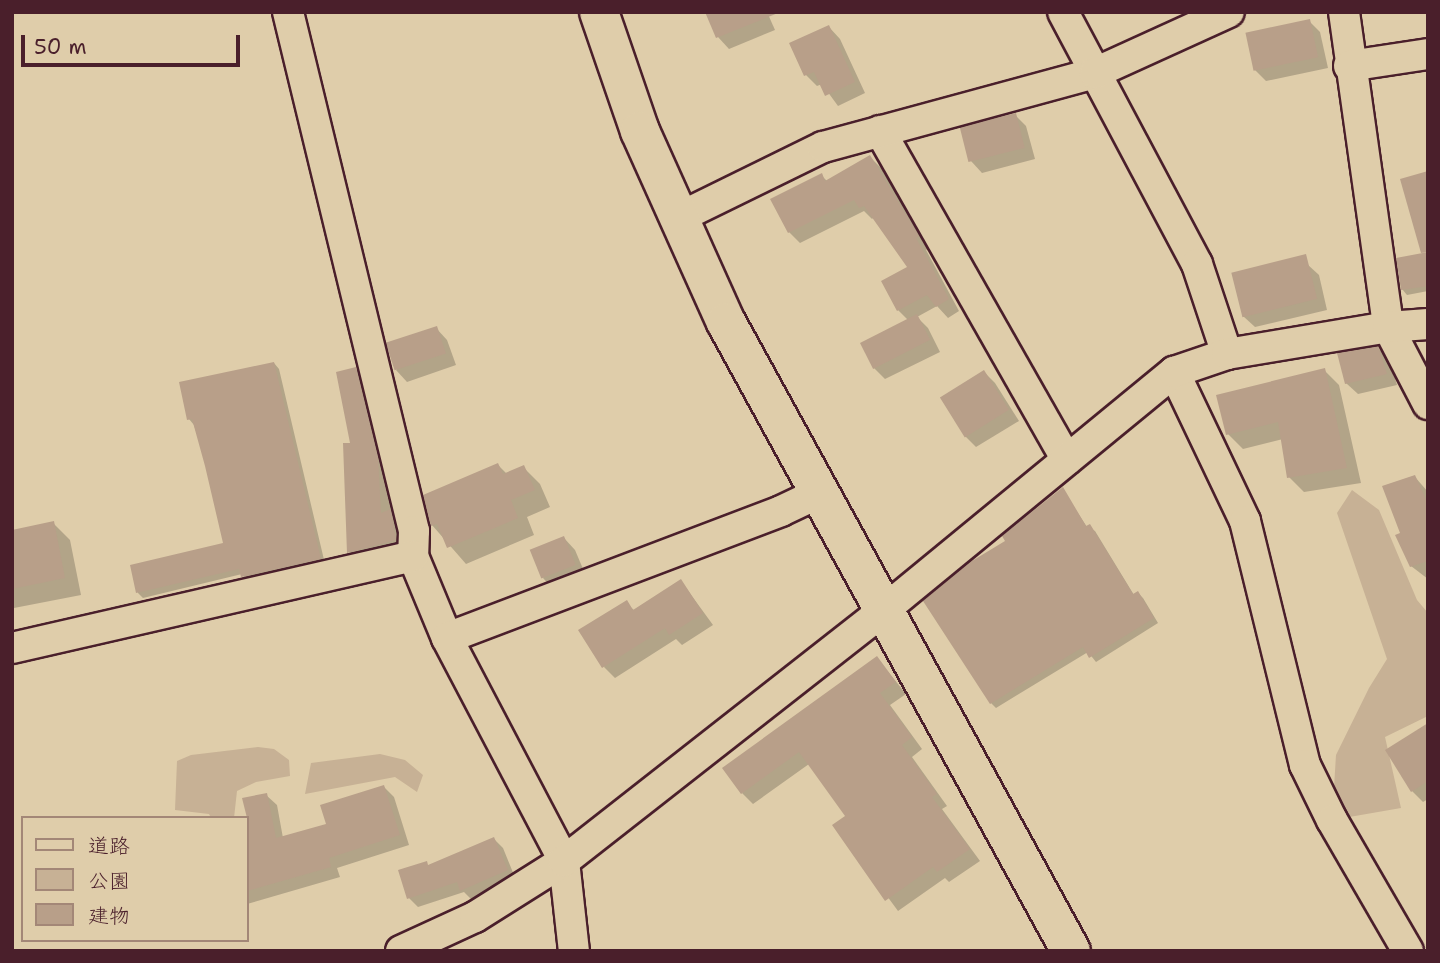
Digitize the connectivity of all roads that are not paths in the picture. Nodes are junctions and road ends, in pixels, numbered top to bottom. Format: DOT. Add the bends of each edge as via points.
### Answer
graph roads {
  1 [pos="288,12"];
  2 [pos="599,12"];
  3 [pos="1063,12"];
  4 [pos="1229,12"];
  5 [pos="1343,12"];
  6 [pos="1428,54"];
  7 [pos="1349,66"];
  8 [pos="1095,73"];
  9 [pos="880,131"];
  10 [pos="678,218"];
  11 [pos="1428,324"];
  12 [pos="1388,327"];
  13 [pos="1227,354"];
  14 [pos="1174,372"];
  15 [pos="1428,404"];
  16 [pos="1067,460"];
  17 [pos="819,493"];
  18 [pos="414,556"];
  19 [pos="883,611"];
  20 [pos="447,638"];
  21 [pos="12,648"];
  22 [pos="564,861"];
  23 [pos="401,951"];
  24 [pos="574,951"];
  25 [pos="1071,951"];
  26 [pos="1408,951"];
  1 -- 18 [label="street" via="414,531"];
  2 -- 10 [label="street" via="640,131"];
  3 -- 8 [label="street"];
  4 -- 8 [label="street"];
  5 -- 7 [label="street"];
  6 -- 7 [label="street"];
  7 -- 12 [label="street"];
  8 -- 9 [label="street"];
  8 -- 13 [label="street" via="1197,264"];
  9 -- 10 [label="street" via="823,146"];
  9 -- 16 [label="street"];
  10 -- 17 [label="street" via="726,322"];
  11 -- 12 [label="street"];
  12 -- 13 [label="street"];
  12 -- 15 [label="street"];
  13 -- 14 [label="street"];
  14 -- 16 [label="street"];
  14 -- 26 [label="street" via="1245,521 1305,765"];
  16 -- 19 [label="street"];
  17 -- 19 [label="street"];
  17 -- 20 [label="street"];
  18 -- 20 [label="street"];
  18 -- 21 [label="street"];
  19 -- 22 [label="street"];
  19 -- 25 [label="street"];
  20 -- 22 [label="street"];
  22 -- 23 [label="street" via="475,917"];
  22 -- 24 [label="street"];
}
